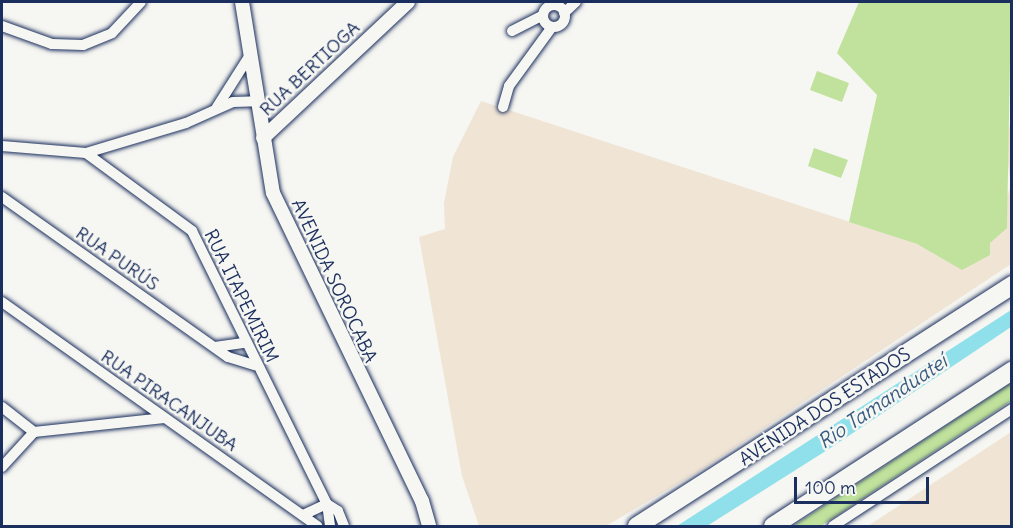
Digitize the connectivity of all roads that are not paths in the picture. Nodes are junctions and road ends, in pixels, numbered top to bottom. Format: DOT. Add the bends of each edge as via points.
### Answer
graph roads {
  1 [pos="141,2"];
  2 [pos="242,2"];
  3 [pos="408,2"];
  4 [pos="576,2"];
  5 [pos="558,3"];
  6 [pos="564,13"];
  7 [pos="543,15"];
  8 [pos="2,26"];
  9 [pos="552,27"];
  10 [pos="512,31"];
  11 [pos="250,55"];
  12 [pos="257,101"];
  13 [pos="503,107"];
  14 [pos="214,111"];
  15 [pos="263,138"];
  16 [pos="2,146"];
  17 [pos="86,153"];
  18 [pos="2,197"];
  19 [pos="1011,285"];
  20 [pos="2,302"];
  21 [pos="245,343"];
  22 [pos="215,346"];
  23 [pos="255,364"];
  24 [pos="1011,371"];
  25 [pos="2,407"];
  26 [pos="1011,409"];
  27 [pos="164,418"];
  28 [pos="34,432"];
  29 [pos="2,467"];
  30 [pos="327,504"];
  31 [pos="303,515"];
  32 [pos="317,526"];
  33 [pos="330,526"];
  34 [pos="344,526"];
  35 [pos="429,526"];
  36 [pos="637,526"];
  37 [pos="773,526"];
  38 [pos="832,526"];
  1 -- 8 [label="street" via="112,33 83,45 52,44"];
  2 -- 11 [label="street, AVENIDA SOROCABA"];
  3 -- 15 [label="street, RUA BERTIOGA"];
  4 -- 6 [label="street"];
  5 -- 6 [label="street"];
  5 -- 7 [label="street"];
  6 -- 9 [label="street" via="560,25"];
  7 -- 9 [label="street"];
  7 -- 10 [label="street"];
  9 -- 13 [label="street" via="509,86"];
  11 -- 12 [label="street, AVENIDA SOROCABA"];
  11 -- 14 [label="street"];
  12 -- 14 [label="street" via="242,100"];
  12 -- 15 [label="street, AVENIDA SOROCABA"];
  14 -- 17 [label="street"];
  15 -- 35 [label="street, AVENIDA SOROCABA" via="287,230 422,501"];
  16 -- 17 [label="street"];
  17 -- 21 [label="street, RUA ITAPEMIRIM" via="192,231"];
  18 -- 22 [label="street, RUA PURÚS"];
  19 -- 36 [label="highway, AVENIDA DOS ESTADOS"];
  20 -- 27 [label="street, RUA PIRACANJUBA"];
  21 -- 22 [label="street"];
  21 -- 23 [label="street, RUA ITAPEMIRIM"];
  22 -- 23 [label="street, RUA PURÚS" via="228,357"];
  23 -- 30 [label="street, RUA ITAPEMIRIM"];
  24 -- 37 [label="highway"];
  25 -- 28 [label="street"];
  26 -- 38 [label="street"];
  27 -- 28 [label="street"];
  27 -- 31 [label="street, RUA PIRACANJUBA"];
  28 -- 29 [label="street"];
  30 -- 31 [label="street"];
  30 -- 33 [label="street, RUA ITAPEMIRIM"];
  30 -- 34 [label="street, RUA ITAPEMIRIM" via="338,511"];
  31 -- 32 [label="street, RUA PIRACANJUBA"];
}
